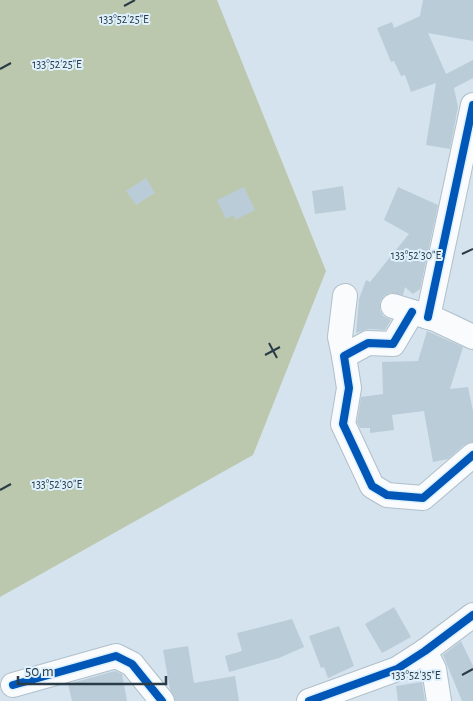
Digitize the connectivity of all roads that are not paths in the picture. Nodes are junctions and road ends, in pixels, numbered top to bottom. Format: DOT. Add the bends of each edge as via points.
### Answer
graph roads {
  1 [pos="473,105"];
  2 [pos="345,296"];
  3 [pos="411,312"];
  4 [pos="473,337"];
  5 [pos="344,356"];
  6 [pos="473,455"];
  7 [pos="473,615"];
  8 [pos="425,651"];
  9 [pos="13,684"];
  10 [pos="162,701"];
  11 [pos="309,701"];
  12 [pos="439,701"];
  1 -- 3 [label="street"];
  2 -- 5 [label="street" via="340,337"];
  3 -- 4 [label="street"];
  3 -- 5 [label="street" via="394,344 368,343"];
  5 -- 6 [label="street" via="349,388 343,424 372,486 387,496 423,498"];
  7 -- 8 [label="street"];
  8 -- 11 [label="street" via="398,669"];
  8 -- 12 [label="street" via="434,669"];
  9 -- 10 [label="street" via="116,656 132,664"];
}
